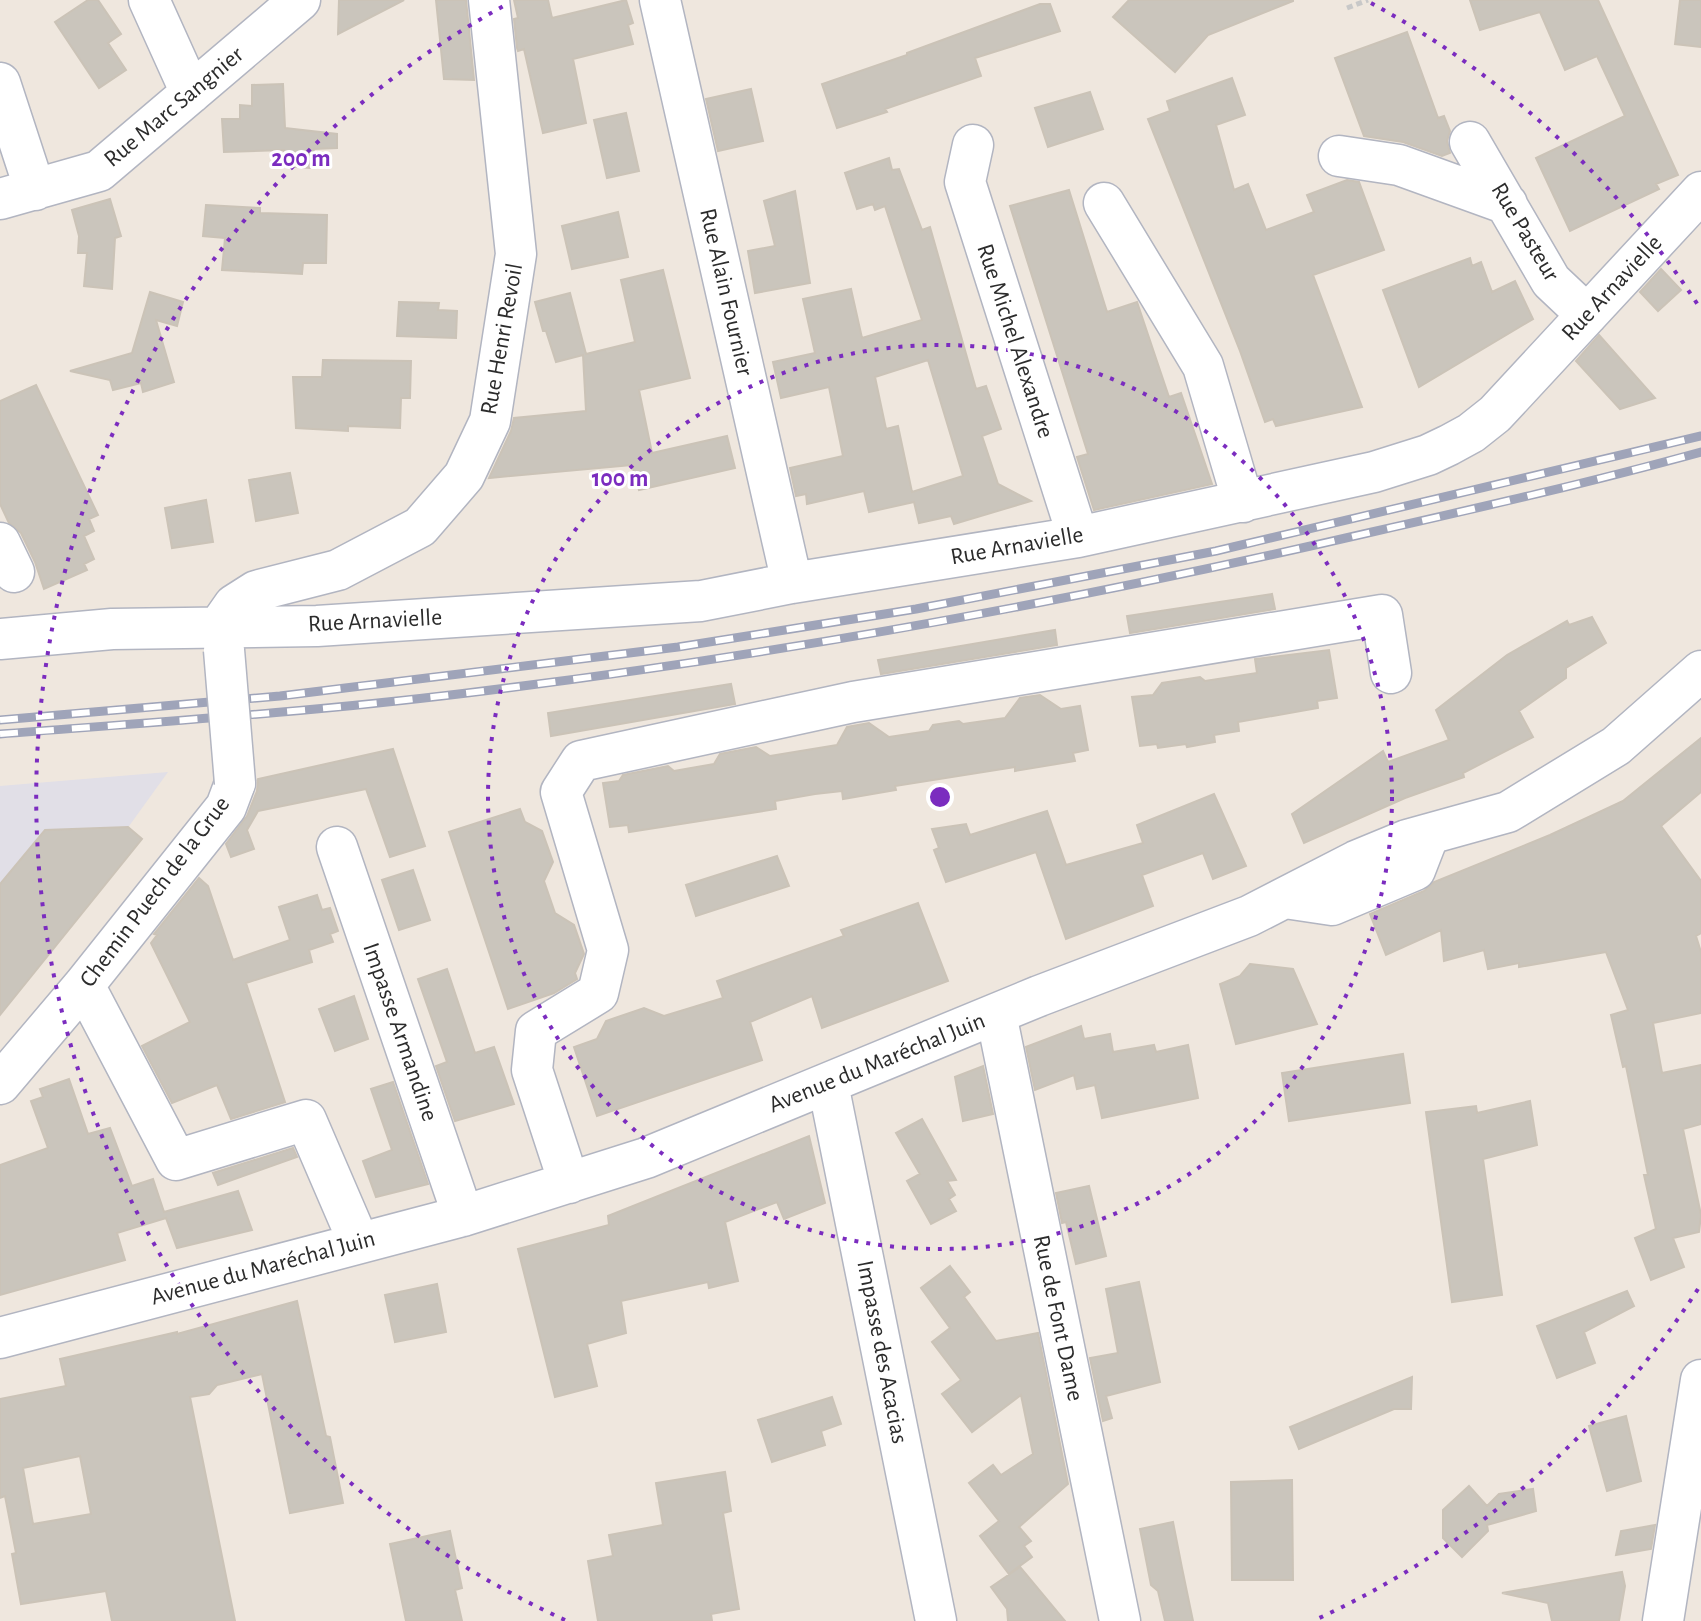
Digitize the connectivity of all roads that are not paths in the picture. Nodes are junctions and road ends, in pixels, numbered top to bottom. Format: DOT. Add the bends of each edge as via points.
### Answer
graph roads {
  1 [pos="149,0"];
  2 [pos="300,0"];
  3 [pos="489,0"];
  4 [pos="660,0"];
  5 [pos="0,83"];
  6 [pos="191,93"];
  7 [pos="1470,142"];
  8 [pos="973,145"];
  9 [pos="1339,156"];
  10 [pos="1701,192"];
  11 [pos="17,195"];
  12 [pos="1104,203"];
  13 [pos="1507,204"];
  14 [pos="1587,315"];
  15 [pos="1243,502"];
  16 [pos="1078,537"];
  17 [pos="792,583"];
  18 [pos="222,638"];
  19 [pos="0,639"];
  20 [pos="1701,671"];
  21 [pos="1391,673"];
  22 [pos="337,847"];
  23 [pos="84,985"];
  24 [pos="996,1014"];
  25 [pos="0,1084"];
  26 [pos="828,1084"];
  27 [pos="569,1183"];
  28 [pos="463,1216"];
  29 [pos="359,1243"];
  30 [pos="0,1338"];
  31 [pos="1701,1380"];
  32 [pos="936,1621"];
  33 [pos="1120,1621"];
  34 [pos="1663,1621"];
  1 -- 6 [label="street"];
  2 -- 6 [label="street, Rue Marc Sangnier"];
  3 -- 18 [label="street, Rue Henri Revoil" via="516,254 490,421 464,476 420,527 338,570 256,591 234,605"];
  4 -- 17 [label="street, Rue Alain Fournier"];
  5 -- 11 [label="street, Rue Marc Sangnier"];
  6 -- 11 [label="street, Rue Marc Sangnier" via="99,171"];
  7 -- 13 [label="street, Rue Pasteur"];
  8 -- 16 [label="street, Rue Michel Alexandre" via="965,182"];
  9 -- 13 [label="street" via="1399,165"];
  10 -- 14 [label="street, Rue Arnavielle"];
  12 -- 15 [label="street" via="1203,366"];
  13 -- 14 [label="street, Rue Pasteur" via="1551,281"];
  14 -- 15 [label="street, Rue Arnavielle" via="1471,433 1428,455 1374,472"];
  15 -- 16 [label="street, Rue Arnavielle"];
  16 -- 17 [label="street, Rue Arnavielle"];
  17 -- 18 [label="street, Rue Arnavielle" via="701,601 317,626"];
  18 -- 19 [label="street, Rue Arnavielle" via="112,629"];
  18 -- 23 [label="street, Chemin Puech de la Grue, bridge" via="235,783 226,807"];
  20 -- 24 [label="street, Avenue du Maréchal Juin" via="1616,746 1508,812 1407,840 1249,916"];
  21 -- 27 [label="street" via="1382,615 853,702 581,761 561,792 608,950 598,993 536,1031 532,1070"];
  22 -- 28 [label="street, Impasse Armandine"];
  23 -- 25 [label="street, Chemin Puech de la Grue"];
  23 -- 29 [label="street" via="176,1160 306,1120"];
  24 -- 26 [label="street, Avenue du Maréchal Juin"];
  24 -- 33 [label="street, Rue de Font Dame"];
  26 -- 27 [label="street, Avenue du Maréchal Juin" via="646,1158"];
  26 -- 32 [label="street, Impasse des Acacias"];
  27 -- 28 [label="street, Avenue du Maréchal Juin"];
  28 -- 29 [label="street, Avenue du Maréchal Juin"];
  29 -- 30 [label="street, Avenue du Maréchal Juin"];
  31 -- 34 [label="street"];
}
